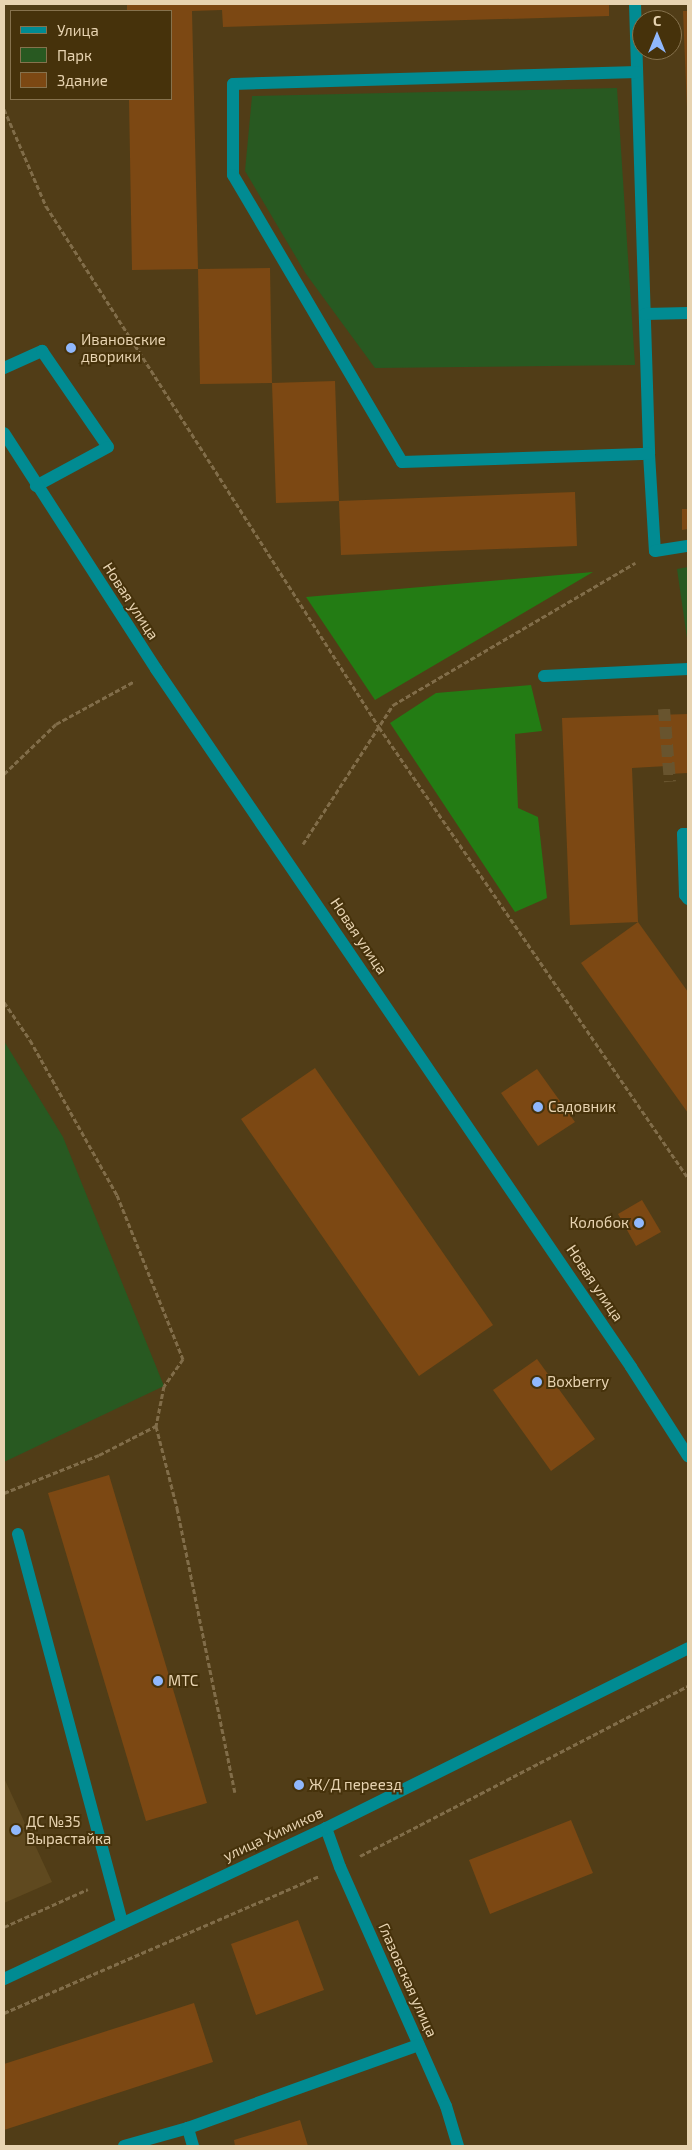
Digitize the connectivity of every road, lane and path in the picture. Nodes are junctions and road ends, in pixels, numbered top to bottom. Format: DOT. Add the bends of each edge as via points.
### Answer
graph roads {
  1 [pos="635,4"];
  2 [pos="637,72"];
  3 [pos="4,109"];
  4 [pos="688,313"];
  5 [pos="645,314"];
  6 [pos="4,368"];
  7 [pos="4,433"];
  8 [pos="649,454"];
  9 [pos="36,486"];
  10 [pos="688,546"];
  11 [pos="655,551"];
  12 [pos="688,668"];
  13 [pos="156,669"];
  14 [pos="544,676"];
  15 [pos="379,728"];
  16 [pos="4,774"];
  17 [pos="688,834"];
  18 [pos="291,864"];
  19 [pos="688,899"];
  20 [pos="4,1002"];
  21 [pos="688,1178"];
  22 [pos="156,1426"];
  23 [pos="688,1456"];
  24 [pos="4,1492"];
  25 [pos="18,1534"];
  26 [pos="688,1648"];
  27 [pos="688,1686"];
  28 [pos="235,1792"];
  29 [pos="326,1828"];
  30 [pos="340,1867"];
  31 [pos="110,1879"];
  32 [pos="122,1924"];
  33 [pos="4,1927"];
  34 [pos="4,1978"];
  35 [pos="4,2013"];
  36 [pos="418,2045"];
  37 [pos="188,2128"];
  38 [pos="124,2146"];
  39 [pos="194,2146"];
  40 [pos="458,2146"];
  1 -- 2 [label="street"];
  2 -- 5 [label="street"];
  2 -- 8 [label="street" via="232,84 232,175 402,462"];
  3 -- 15 [label="path" via="46,206"];
  4 -- 5 [label="street"];
  5 -- 8 [label="street"];
  6 -- 9 [label="street" via="42,351 108,448"];
  7 -- 9 [label="street, Новая улица"];
  8 -- 11 [label="street"];
  9 -- 13 [label="street, Новая улица"];
  10 -- 11 [label="street"];
  11 -- 15 [label="path" via="393,705"];
  12 -- 14 [label="street"];
  13 -- 16 [label="path" via="56,724"];
  13 -- 18 [label="street, Новая улица"];
  15 -- 18 [label="path"];
  15 -- 21 [label="path"];
  17 -- 19 [label="street" via="682,834 685,895"];
  18 -- 23 [label="street, Новая улица"];
  20 -- 22 [label="path" via="30,1040 117,1195 183,1360 164,1386"];
  22 -- 24 [label="path" via="98,1454"];
  22 -- 28 [label="path" via="177,1508"];
  25 -- 31 [label="street"];
  26 -- 29 [label="street, улица Химиков"];
  27 -- 30 [label="path"];
  29 -- 30 [label="street, Глазовская улица"];
  29 -- 32 [label="street, улица Химиков"];
  30 -- 35 [label="path"];
  30 -- 36 [label="street, Глазовская улица"];
  31 -- 32 [label="street"];
  31 -- 33 [label="path"];
  32 -- 34 [label="street, улица Химиков"];
  36 -- 37 [label="street"];
  36 -- 40 [label="street, Глазовская улица" via="446,2106"];
  37 -- 38 [label="street"];
  37 -- 39 [label="street"];
}
